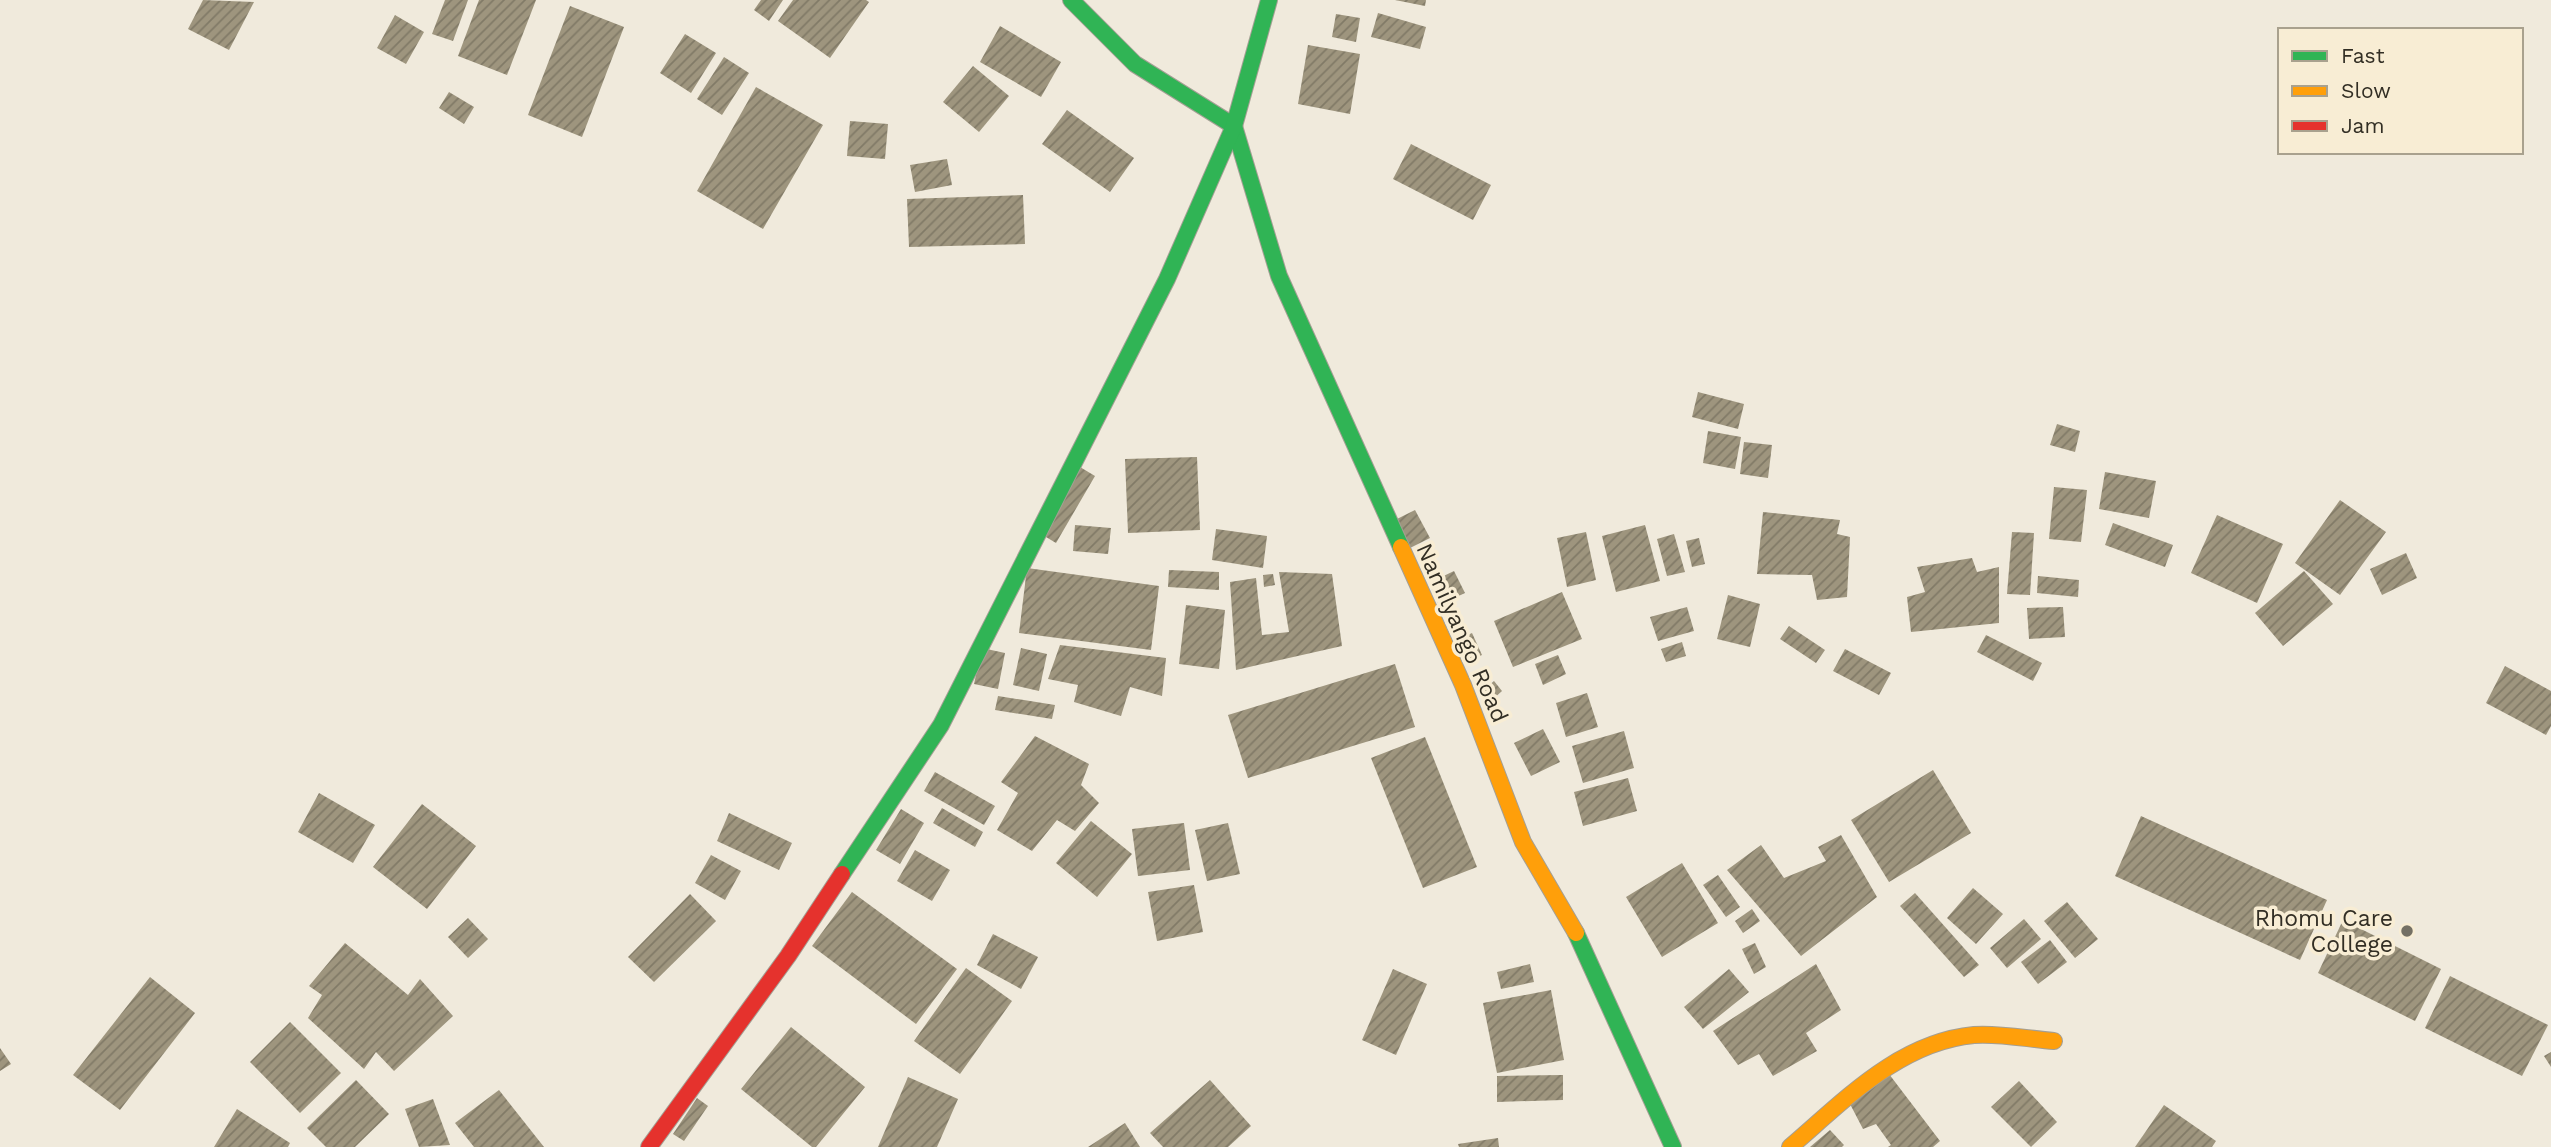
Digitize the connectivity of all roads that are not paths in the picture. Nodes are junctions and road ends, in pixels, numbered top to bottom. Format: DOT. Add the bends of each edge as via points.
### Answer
graph roads {
  1 [pos="1071,0"];
  2 [pos="1269,0"];
  3 [pos="1234,126"];
  4 [pos="2054,1041"];
  5 [pos="649,1147"];
  6 [pos="1673,1147"];
  7 [pos="1790,1147"];
  1 -- 3 [label="street" via="1135,64"];
  2 -- 3 [label="street"];
  3 -- 5 [label="street" via="1167,279 941,725 788,956"];
  3 -- 6 [label="street, Namilyango Road" via="1279,276 1463,685 1523,842 1574,929"];
  4 -- 7 [label="street" via="1975,1035 1928,1045 1878,1073"];
}
